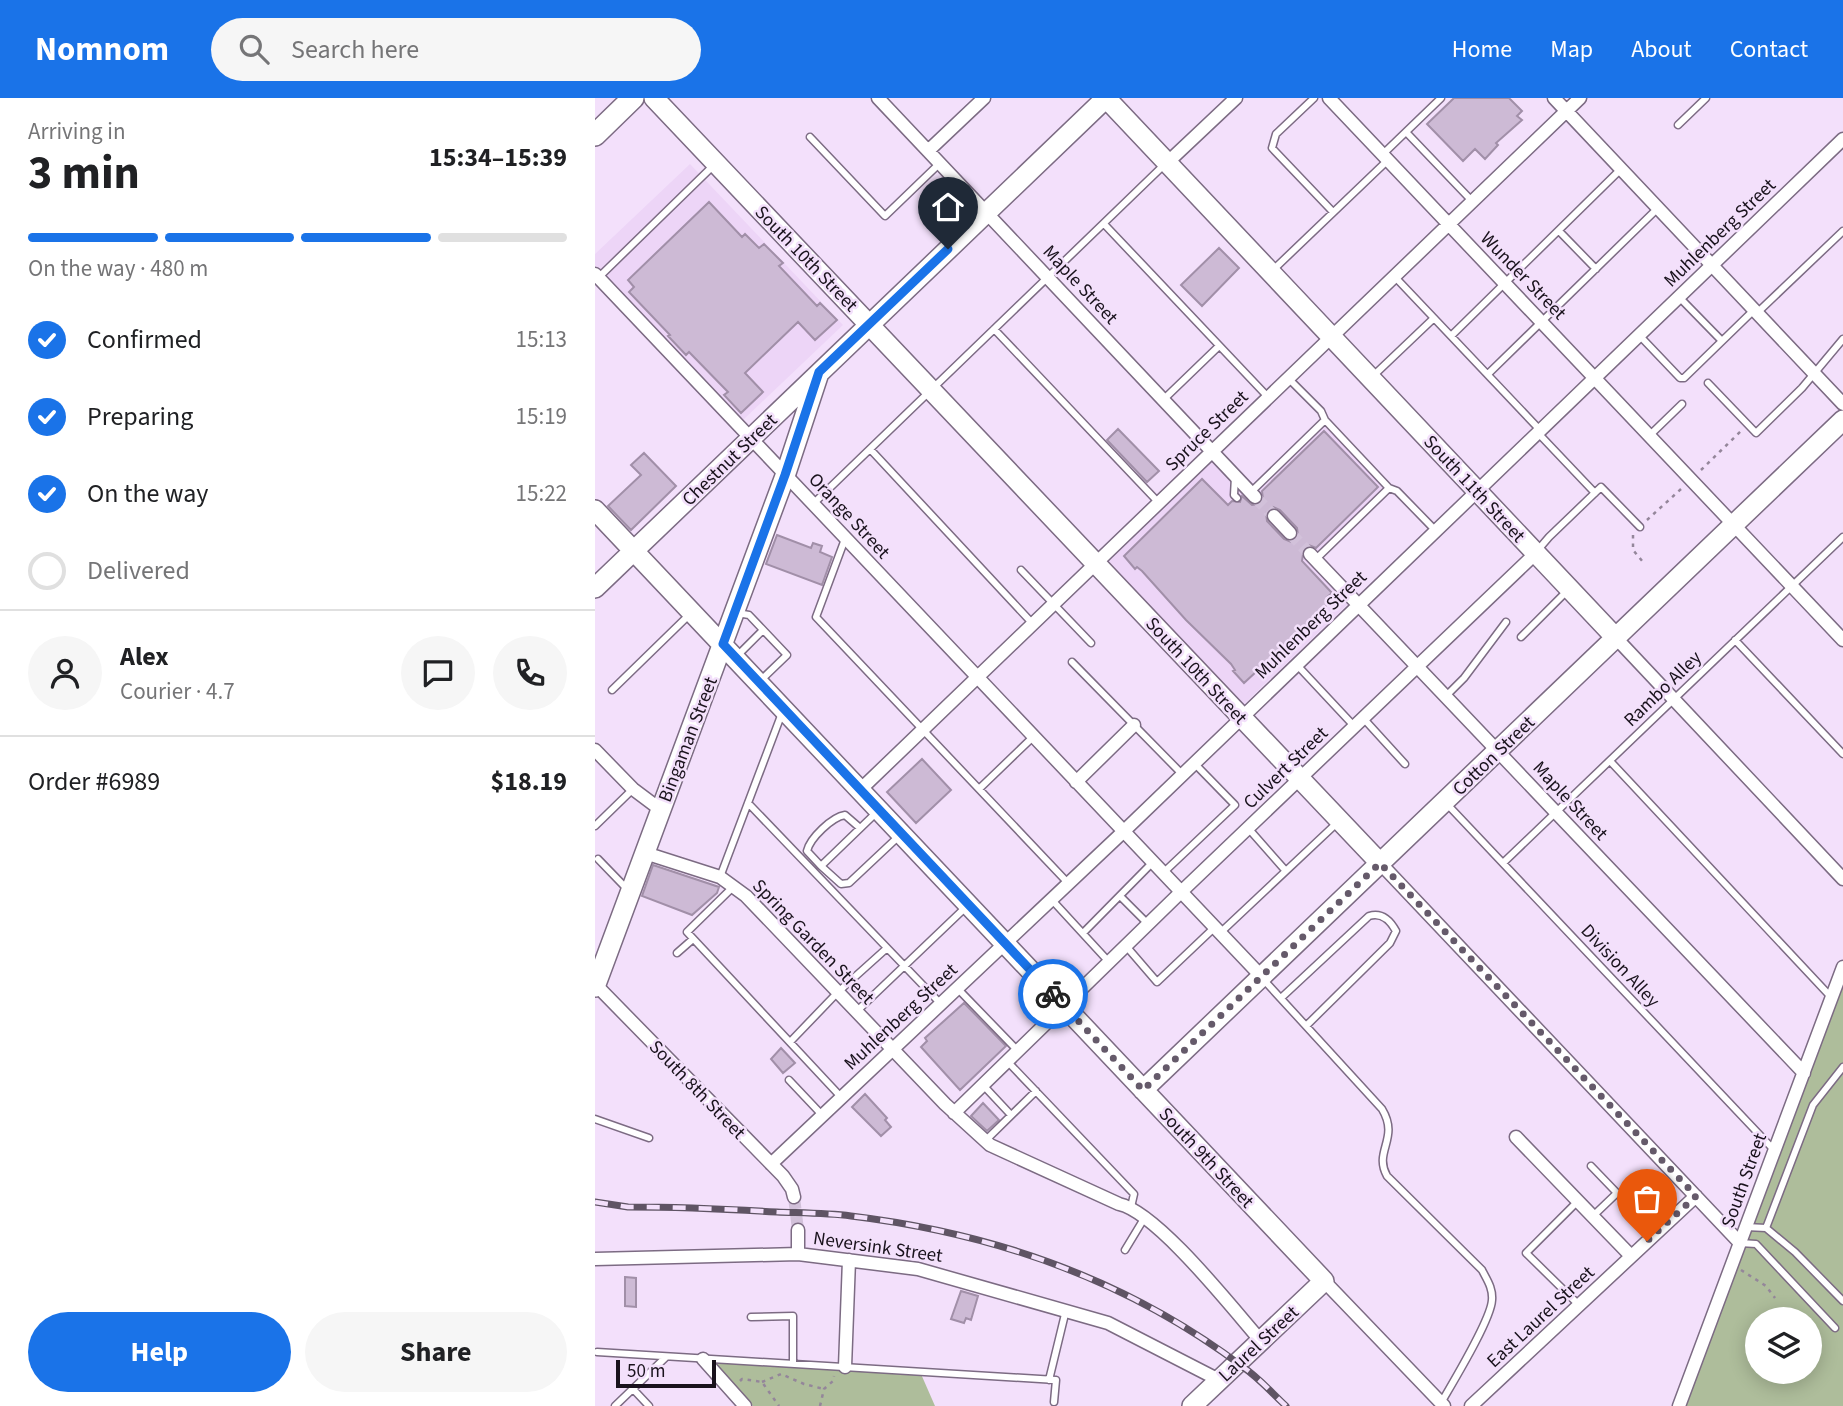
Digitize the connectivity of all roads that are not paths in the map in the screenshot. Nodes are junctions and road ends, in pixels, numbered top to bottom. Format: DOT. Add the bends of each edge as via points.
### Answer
graph roads {
  1 [pos="633,98"];
  2 [pos="653,98"];
  3 [pos="878,98"];
  4 [pos="983,98"];
  5 [pos="1106,98"];
  6 [pos="1236,98"];
  7 [pos="1314,98"];
  8 [pos="1329,98"];
  9 [pos="1554,98"];
  10 [pos="1580,98"];
  11 [pos="1706,98"];
  12 [pos="1436,100"];
  13 [pos="1566,111"];
  14 [pos="1678,125"];
  15 [pos="1406,132"];
  16 [pos="595,135"];
  17 [pos="810,137"];
  18 [pos="1840,148"];
  19 [pos="928,151"];
  20 [pos="1385,157"];
  21 [pos="716,163"];
  22 [pos="940,163"];
  23 [pos="1167,163"];
  24 [pos="1622,169"];
  25 [pos="1472,201"];
  26 [pos="1658,208"];
  27 [pos="987,211"];
  28 [pos="1333,212"];
  29 [pos="1449,223"];
  30 [pos="1105,225"];
  31 [pos="1559,231"];
  32 [pos="1843,231"];
  33 [pos="1713,265"];
  34 [pos="1596,269"];
  35 [pos="1270,272"];
  36 [pos="597,276"];
  37 [pos="1395,277"];
  38 [pos="1048,278"];
  39 [pos="1506,283"];
  40 [pos="1679,297"];
  41 [pos="1756,311"];
  42 [pos="1434,318"];
  43 [pos="1542,321"];
  44 [pos="870,323"];
  45 [pos="994,329"];
  46 [pos="1639,335"];
  47 [pos="1451,336"];
  48 [pos="1332,337"];
  49 [pos="1843,339"];
  50 [pos="1722,341"];
  51 [pos="1219,346"];
  52 [pos="819,372"];
  53 [pos="1816,373"];
  54 [pos="1488,374"];
  55 [pos="1595,377"];
  56 [pos="1289,378"];
  57 [pos="1371,378"];
  58 [pos="1708,383"];
  59 [pos="932,390"];
  60 [pos="1268,397"];
  61 [pos="1163,400"];
  62 [pos="1682,404"];
  63 [pos="1843,404"];
  64 [pos="1843,420"];
  65 [pos="1325,421"];
  66 [pos="1539,431"];
  67 [pos="1650,435"];
  68 [pos="750,439"];
  69 [pos="870,449"];
  70 [pos="1211,451"];
  71 [pos="785,475"];
  72 [pos="1235,475"];
  73 [pos="1389,488"];
  74 [pos="1477,491"];
  75 [pos="1595,492"];
  76 [pos="1253,495"];
  77 [pos="1237,498"];
  78 [pos="1159,503"];
  79 [pos="813,505"];
  80 [pos="595,510"];
  81 [pos="1274,516"];
  82 [pos="1734,525"];
  83 [pos="1640,527"];
  84 [pos="1435,530"];
  85 [pos="1290,533"];
  86 [pos="1843,537"];
  87 [pos="845,539"];
  88 [pos="633,551"];
  89 [pos="1536,553"];
  90 [pos="1312,557"];
  91 [pos="1096,563"];
  92 [pos="1021,570"];
  93 [pos="1792,586"];
  94 [pos="595,588"];
  95 [pos="1570,589"];
  96 [pos="1054,604"];
  97 [pos="1358,604"];
  98 [pos="693,612"];
  99 [pos="735,612"];
  100 [pos="1506,622"];
  101 [pos="1033,624"];
  102 [pos="763,630"];
  103 [pos="1521,637"];
  104 [pos="1616,638"];
  105 [pos="1735,640"];
  106 [pos="1843,640"];
  107 [pos="1091,643"];
  108 [pos="729,650"];
  109 [pos="1072,662"];
  110 [pos="1296,663"];
  111 [pos="1417,666"];
  112 [pos="977,678"];
  113 [pos="759,682"];
  114 [pos="612,690"];
  115 [pos="1446,696"];
  116 [pos="1674,699"];
  117 [pos="783,708"];
  118 [pos="1241,717"];
  119 [pos="1358,722"];
  120 [pos="1133,725"];
  121 [pos="922,730"];
  122 [pos="1033,737"];
  123 [pos="1498,751"];
  124 [pos="596,752"];
  125 [pos="1843,754"];
  126 [pos="1610,761"];
  127 [pos="1194,763"];
  128 [pos="1405,764"];
  129 [pos="1182,774"];
  130 [pos="1300,779"];
  131 [pos="1076,782"];
  132 [pos="633,789"];
  133 [pos="979,789"];
  134 [pos="860,790"];
  135 [pos="1445,802"];
  136 [pos="748,803"];
  137 [pos="661,810"];
  138 [pos="880,810"];
  139 [pos="1556,812"];
  140 [pos="1339,820"];
  141 [pos="595,826"];
  142 [pos="860,828"];
  143 [pos="1248,828"];
  144 [pos="1123,832"];
  145 [pos="902,833"];
  146 [pos="645,853"];
  147 [pos="598,859"];
  148 [pos="1153,862"];
  149 [pos="1380,863"];
  150 [pos="1503,863"];
  151 [pos="821,866"];
  152 [pos="1285,870"];
  153 [pos="1163,873"];
  154 [pos="720,877"];
  155 [pos="1843,879"];
  156 [pos="1069,884"];
  157 [pos="733,887"];
  158 [pos="1181,891"];
  159 [pos="630,892"];
  160 [pos="1120,896"];
  161 [pos="1052,900"];
  162 [pos="969,905"];
  163 [pos="1148,924"];
  164 [pos="1217,930"];
  165 [pos="1083,933"];
  166 [pos="692,939"];
  167 [pos="1005,943"];
  168 [pos="1126,946"];
  169 [pos="887,948"];
  170 [pos="677,953"];
  171 [pos="1109,962"];
  172 [pos="904,966"];
  173 [pos="1843,967"];
  174 [pos="1262,977"];
  175 [pos="595,986"];
  176 [pos="958,989"];
  177 [pos="838,992"];
  178 [pos="1281,998"];
  179 [pos="1832,998"];
  180 [pos="941,1004"];
  181 [pos="1064,1006"];
  182 [pos="856,1012"];
  183 [pos="1306,1026"];
  184 [pos="790,1042"];
  185 [pos="893,1050"];
  186 [pos="1018,1051"];
  187 [pos="1007,1061"];
  188 [pos="1843,1067"];
  189 [pos="1804,1073"];
  190 [pos="789,1080"];
  191 [pos="983,1085"];
  192 [pos="1143,1090"];
  193 [pos="1035,1091"];
  194 [pos="842,1098"];
  195 [pos="954,1113"];
  196 [pos="1011,1115"];
  197 [pos="823,1116"];
  198 [pos="595,1119"];
  199 [pos="1516,1137"];
  200 [pos="649,1138"];
  201 [pos="985,1140"];
  202 [pos="1774,1150"];
  203 [pos="771,1164"];
  204 [pos="1591,1166"];
  205 [pos="1696,1196"];
  206 [pos="794,1197"];
  207 [pos="1577,1202"];
  208 [pos="1131,1207"];
  209 [pos="1145,1217"];
  210 [pos="1592,1217"];
  211 [pos="1746,1227"];
  212 [pos="1766,1227"];
  213 [pos="798,1230"];
  214 [pos="1740,1243"];
  215 [pos="1125,1250"];
  216 [pos="798,1254"];
  217 [pos="1631,1256"];
  218 [pos="595,1259"];
  219 [pos="849,1260"];
  220 [pos="1324,1281"];
  221 [pos="1843,1301"];
  222 [pos="1579,1305"];
  223 [pos="1066,1310"];
  224 [pos="751,1317"];
  225 [pos="1835,1328"];
  226 [pos="1261,1341"];
  227 [pos="597,1352"];
  228 [pos="666,1357"];
  229 [pos="703,1359"];
  230 [pos="793,1364"];
  231 [pos="839,1367"];
  232 [pos="1049,1380"];
  233 [pos="1219,1380"];
  234 [pos="633,1389"];
  235 [pos="1054,1402"];
  236 [pos="1443,1404"];
  237 [pos="615,1406"];
  238 [pos="649,1406"];
  239 [pos="745,1406"];
  240 [pos="1192,1406"];
  241 [pos="1471,1406"];
  242 [pos="1679,1406"];
  1 -- 16 [label="main road"];
  2 -- 21 [label="street, South 10th Street"];
  3 -- 19 [label="street, Maple Street"];
  4 -- 19 [label="street"];
  5 -- 23 [label="street, South 11th Street"];
  5 -- 27 [label="street, Chestnut Street"];
  6 -- 23 [label="street"];
  7 -- 28 [label="lane" via="1276,134 1272,148"];
  8 -- 20 [label="street, Wunder Street"];
  9 -- 13 [label="street"];
  10 -- 13 [label="street, Spruce Street"];
  11 -- 14 [label="lane"];
  12 -- 15 [label="lane"];
  13 -- 24 [label="street"];
  13 -- 25 [label="street, Spruce Street"];
  15 -- 20 [label="lane"];
  15 -- 25 [label="lane"];
  17 -- 22 [label="lane" via="885,216"];
  18 -- 33 [label="street, Muhlenberg Street"];
  19 -- 22 [label="street, Maple Street"];
  20 -- 28 [label="lane"];
  20 -- 29 [label="street, Wunder Street"];
  21 -- 36 [label="lane"];
  21 -- 44 [label="street, South 10th Street"];
  22 -- 27 [label="street, Maple Street"];
  23 -- 30 [label="lane"];
  23 -- 35 [label="street, South 11th Street"];
  24 -- 26 [label="street"];
  24 -- 31 [label="lane"];
  25 -- 29 [label="street, Spruce Street"];
  26 -- 33 [label="street"];
  26 -- 34 [label="lane"];
  27 -- 38 [label="street, Maple Street"];
  27 -- 44 [label="street, Chestnut Street"];
  28 -- 35 [label="lane"];
  29 -- 37 [label="street, Spruce Street"];
  29 -- 39 [label="street, Wunder Street"];
  30 -- 38 [label="lane"];
  30 -- 51 [label="lane"];
  31 -- 34 [label="lane"];
  31 -- 39 [label="lane"];
  32 -- 41 [label="lane"];
  33 -- 40 [label="street, Muhlenberg Street"];
  33 -- 41 [label="street"];
  34 -- 43 [label="lane"];
  35 -- 48 [label="street, South 11th Street"];
  36 -- 68 [label="street, Orange Street"];
  37 -- 42 [label="lane"];
  37 -- 48 [label="street, Spruce Street"];
  38 -- 45 [label="lane"];
  38 -- 61 [label="street, Maple Street"];
  39 -- 43 [label="street, Wunder Street"];
  39 -- 47 [label="lane"];
  40 -- 46 [label="street, Muhlenberg Street"];
  40 -- 50 [label="lane"];
  41 -- 50 [label="lane"];
  41 -- 53 [label="street"];
  42 -- 47 [label="lane"];
  42 -- 57 [label="lane"];
  43 -- 54 [label="lane"];
  43 -- 55 [label="street, Wunder Street"];
  44 -- 52 [label="street, Chestnut Street"];
  44 -- 59 [label="street, South 10th Street"];
  45 -- 59 [label="lane"];
  45 -- 78 [label="lane"];
  46 -- 50 [label="lane" via="1680,378"];
  46 -- 55 [label="street, Muhlenberg Street"];
  47 -- 54 [label="lane"];
  48 -- 56 [label="street, Spruce Street"];
  48 -- 57 [label="street, South 11th Street"];
  49 -- 53 [label="lane"];
  51 -- 60 [label="lane"];
  51 -- 61 [label="lane"];
  52 -- 68 [label="street, Chestnut Street"];
  52 -- 71 [label="street, Bingaman Street"];
  53 -- 58 [label="lane" via="1756,433"];
  53 -- 63 [label="street"];
  54 -- 66 [label="lane"];
  55 -- 66 [label="street, Muhlenberg Street"];
  55 -- 67 [label="street, Wunder Street"];
  56 -- 60 [label="street, Spruce Street"];
  56 -- 65 [label="lane"];
  57 -- 74 [label="street, South 11th Street"];
  59 -- 69 [label="lane"];
  59 -- 91 [label="street, South 10th Street"];
  60 -- 70 [label="street, Spruce Street"];
  61 -- 70 [label="street, Maple Street"];
  62 -- 67 [label="lane"];
  64 -- 82 [label="street, Cotton Street"];
  65 -- 73 [label="lane"];
  65 -- 76 [label="lane"];
  66 -- 74 [label="street, Muhlenberg Street"];
  66 -- 75 [label="lane"];
  67 -- 82 [label="street, Wunder Street"];
  68 -- 71 [label="street, Orange Street"];
  68 -- 88 [label="street, Chestnut Street"];
  69 -- 79 [label="lane"];
  69 -- 101 [label="lane"];
  70 -- 72 [label="street, Maple Street"];
  70 -- 78 [label="street, Spruce Street"];
  71 -- 79 [label="street, Orange Street"];
  71 -- 99 [label="street, Bingaman Street"];
  72 -- 76 [label="street, Maple Street"];
  72 -- 77 [label="lane"];
  73 -- 84 [label="lane"];
  73 -- 90 [label="lane"];
  74 -- 84 [label="street, Muhlenberg Street"];
  74 -- 89 [label="street, South 11th Street"];
  75 -- 83 [label="lane" via="1601,487"];
  75 -- 89 [label="lane, Culvert Street"];
  78 -- 91 [label="street, Spruce Street"];
  79 -- 87 [label="street, Orange Street"];
  80 -- 88 [label="street, South 9th Street"];
  81 -- 85 [label="street"];
  82 -- 93 [label="street, Wunder Street"];
  82 -- 104 [label="street, Cotton Street"];
  84 -- 97 [label="street, Muhlenberg Street"];
  86 -- 93 [label="lane, Rambo Alley"];
  87 -- 112 [label="street, Orange Street"];
  87 -- 121 [label="lane" via="816,617"];
  88 -- 94 [label="street, Chestnut Street"];
  88 -- 98 [label="street, South 9th Street"];
  89 -- 95 [label="street, South 11th Street"];
  89 -- 111 [label="street, Culvert Street"];
  90 -- 97 [label="street, Maple Street"];
  91 -- 96 [label="street, Spruce Street"];
  91 -- 118 [label="street, South 10th Street"];
  92 -- 96 [label="lane"];
  93 -- 105 [label="lane, Rambo Alley"];
  93 -- 106 [label="street, Wunder Street"];
  95 -- 103 [label="lane"];
  95 -- 104 [label="street, South 11th Street"];
  96 -- 101 [label="street, Spruce Street"];
  96 -- 107 [label="lane"];
  97 -- 110 [label="street, Muhlenberg Street"];
  97 -- 111 [label="street, Maple Street"];
  98 -- 108 [label="street, South 9th Street"];
  98 -- 114 [label="lane"];
  99 -- 102 [label="lane" via="749,615"];
  99 -- 108 [label="street, Bingaman Street"];
  100 -- 115 [label="lane"];
  101 -- 112 [label="street, Spruce Street"];
  102 -- 108 [label="lane"];
  102 -- 113 [label="lane" via="786,655"];
  104 -- 116 [label="street, South 11th Street"];
  104 -- 123 [label="street, Cotton Street"];
  105 -- 116 [label="lane, Rambo Alley"];
  105 -- 125 [label="lane"];
  108 -- 113 [label="street, South 9th Street"];
  108 -- 137 [label="street, Bingaman Street"];
  109 -- 120 [label="lane"];
  110 -- 118 [label="street, Muhlenberg Street"];
  110 -- 119 [label="lane"];
  111 -- 115 [label="street, Maple Street"];
  111 -- 119 [label="street, Culvert Street"];
  112 -- 121 [label="street, Spruce Street"];
  112 -- 122 [label="street, Orange Street"];
  113 -- 117 [label="street, South 9th Street"];
  115 -- 123 [label="street, Maple Street"];
  116 -- 126 [label="lane, Rambo Alley"];
  116 -- 155 [label="street, South 11th Street"];
  117 -- 134 [label="street, South 9th Street"];
  117 -- 136 [label="lane"];
  118 -- 127 [label="street, Muhlenberg Street"];
  118 -- 130 [label="street, South 10th Street"];
  119 -- 128 [label="lane"];
  119 -- 130 [label="street, Culvert Street"];
  120 -- 129 [label="lane"];
  120 -- 131 [label="street"];
  121 -- 133 [label="lane"];
  121 -- 134 [label="street, Spruce Street"];
  122 -- 131 [label="street, Orange Street"];
  122 -- 133 [label="lane"];
  123 -- 135 [label="street, Cotton Street"];
  123 -- 139 [label="street, Maple Street"];
  124 -- 132 [label="street"];
  126 -- 139 [label="lane, Rambo Alley"];
  126 -- 179 [label="lane"];
  127 -- 129 [label="street, Muhlenberg Street"];
  127 -- 153 [label="lane" via="1235,805"];
  129 -- 144 [label="street, Muhlenberg Street"];
  130 -- 140 [label="street, South 10th Street"];
  130 -- 143 [label="street, Culvert Street"];
  131 -- 144 [label="street, Orange Street"];
  132 -- 137 [label="street"];
  132 -- 141 [label="lane"];
  133 -- 156 [label="lane"];
  134 -- 138 [label="street, South 9th Street"];
  135 -- 149 [label="street, Cotton Street"];
  135 -- 150 [label="lane, Division Alley"];
  136 -- 154 [label="lane"];
  136 -- 169 [label="lane"];
  137 -- 146 [label="street, Bingaman Street"];
  138 -- 142 [label="lane"];
  138 -- 145 [label="street, South 9th Street"];
  139 -- 150 [label="lane, Rambo Alley"];
  139 -- 189 [label="street, Maple Street"];
  140 -- 149 [label="street, South 10th Street"];
  140 -- 152 [label="lane"];
  142 -- 151 [label="lane"];
  142 -- 151 [label="lane" via="845,815 838,816 809,845 807,851"];
  143 -- 152 [label="lane"];
  143 -- 158 [label="street, Culvert Street"];
  144 -- 148 [label="street, Orange Street"];
  144 -- 156 [label="street, Muhlenberg Street"];
  145 -- 151 [label="lane" via="849,883 841,884"];
  145 -- 162 [label="street, South 9th Street"];
  146 -- 154 [label="street, Spring Garden Street"];
  146 -- 159 [label="street, Bingaman Street"];
  147 -- 159 [label="lane"];
  148 -- 153 [label="street, Orange Street"];
  148 -- 160 [label="lane"];
  149 -- 174 [label="street, Cotton Street"];
  149 -- 205 [label="street, South 10th Street"];
  150 -- 202 [label="lane, Division Alley"];
  152 -- 164 [label="lane"];
  153 -- 158 [label="street, Orange Street"];
  154 -- 157 [label="street, Spring Garden Street"];
  156 -- 161 [label="street, Muhlenberg Street"];
  157 -- 166 [label="lane" via="687,932"];
  157 -- 177 [label="street, Spring Garden Street"];
  158 -- 163 [label="street, Culvert Street"];
  158 -- 164 [label="street, Orange Street"];
  159 -- 175 [label="street, Bingaman Street"];
  160 -- 163 [label="lane"];
  160 -- 165 [label="lane"];
  161 -- 165 [label="lane"];
  161 -- 167 [label="street, Muhlenberg Street"];
  162 -- 167 [label="street, South 9th Street"];
  162 -- 172 [label="lane"];
  163 -- 168 [label="street, Culvert Street"];
  164 -- 168 [label="lane" via="1157,982"];
  164 -- 174 [label="street, Orange Street"];
  165 -- 171 [label="lane"];
  166 -- 170 [label="lane"];
  166 -- 184 [label="lane"];
  167 -- 176 [label="street, Muhlenberg Street"];
  167 -- 181 [label="street, South 9th Street"];
  168 -- 171 [label="street, Culvert Street"];
  169 -- 172 [label="lane"];
  169 -- 177 [label="lane"];
  171 -- 181 [label="street, Culvert Street"];
  172 -- 180 [label="lane"];
  172 -- 182 [label="lane"];
  173 -- 179 [label="street, South Street"];
  174 -- 178 [label="lane"];
  174 -- 192 [label="street, Cotton Street"];
  175 -- 203 [label="street, South 8th Street"];
  176 -- 180 [label="street, Muhlenberg Street"];
  176 -- 186 [label="lane"];
  177 -- 182 [label="street, Spring Garden Street"];
  177 -- 184 [label="lane"];
  178 -- 183 [label="lane"];
  178 -- 183 [label="lane" via="1369,916 1376,913 1392,924 1396,931 1390,943"];
  179 -- 189 [label="street, South Street"];
  180 -- 185 [label="street, Muhlenberg Street"];
  181 -- 186 [label="street, Culvert Street"];
  181 -- 192 [label="street, South 9th Street"];
  182 -- 185 [label="street, Spring Garden Street"];
  183 -- 236 [label="lane" via="1390,1122 1382,1167 1387,1175 1482,1270 1491,1286 1493,1302 1486,1320"];
  184 -- 194 [label="lane"];
  185 -- 194 [label="street, Muhlenberg Street"];
  185 -- 195 [label="street, Spring Garden Street"];
  186 -- 187 [label="street, Culvert Street"];
  187 -- 191 [label="street, Culvert Street"];
  187 -- 193 [label="lane"];
  188 -- 212 [label="lane" via="1813,1105"];
  189 -- 202 [label="street, South Street"];
  190 -- 197 [label="lane"];
  191 -- 195 [label="street, Culvert Street"];
  191 -- 196 [label="lane"];
  192 -- 220 [label="street, South 9th Street"];
  193 -- 196 [label="lane"];
  193 -- 208 [label="lane" via="1134,1194"];
  194 -- 197 [label="street, Muhlenberg Street"];
  195 -- 201 [label="street, Spring Garden Street"];
  196 -- 201 [label="lane"];
  197 -- 203 [label="street, Muhlenberg Street"];
  198 -- 200 [label="lane"];
  199 -- 207 [label="street"];
  201 -- 208 [label="street, Spring Garden Street"];
  202 -- 211 [label="street, South Street"];
  203 -- 206 [label="street, South 8th Street" via="792,1188"];
  204 -- 210 [label="lane" via="1617,1193"];
  205 -- 214 [label="street, South 10th Street"];
  205 -- 217 [label="street, East Laurel Street"];
  207 -- 210 [label="street"];
  207 -- 222 [label="lane" via="1526,1253"];
  208 -- 209 [label="street, Spring Garden Street"];
  209 -- 215 [label="lane"];
  209 -- 226 [label="street, Spring Garden Street"];
  210 -- 217 [label="street"];
  211 -- 212 [label="lane"];
  211 -- 214 [label="street, South Street"];
  212 -- 221 [label="lane"];
  213 -- 216 [label="street"];
  214 -- 225 [label="lane" via="1756,1244"];
  214 -- 242 [label="street, South Street"];
  216 -- 218 [label="street, Neversink Street"];
  216 -- 219 [label="street, Neversink Street"];
  217 -- 222 [label="street, East Laurel Street"];
  219 -- 223 [label="street, Neversink Street" via="935,1272"];
  219 -- 231 [label="street"];
  220 -- 226 [label="street, Laurel Street"];
  220 -- 236 [label="street, South 9th Street"];
  222 -- 241 [label="street, East Laurel Street"];
  223 -- 232 [label="lane"];
  223 -- 233 [label="street, Neversink Street" via="1122,1328"];
  224 -- 230 [label="lane" via="793,1316"];
  226 -- 233 [label="street, Laurel Street"];
  227 -- 228 [label="lane"];
  228 -- 229 [label="lane"];
  228 -- 234 [label="lane"];
  229 -- 230 [label="lane"];
  229 -- 239 [label="street"];
  230 -- 231 [label="lane"];
  231 -- 232 [label="lane"];
  232 -- 235 [label="lane" via="1056,1380"];
  233 -- 240 [label="street, Laurel Street"];
  234 -- 237 [label="lane"];
  234 -- 238 [label="lane"];
}
